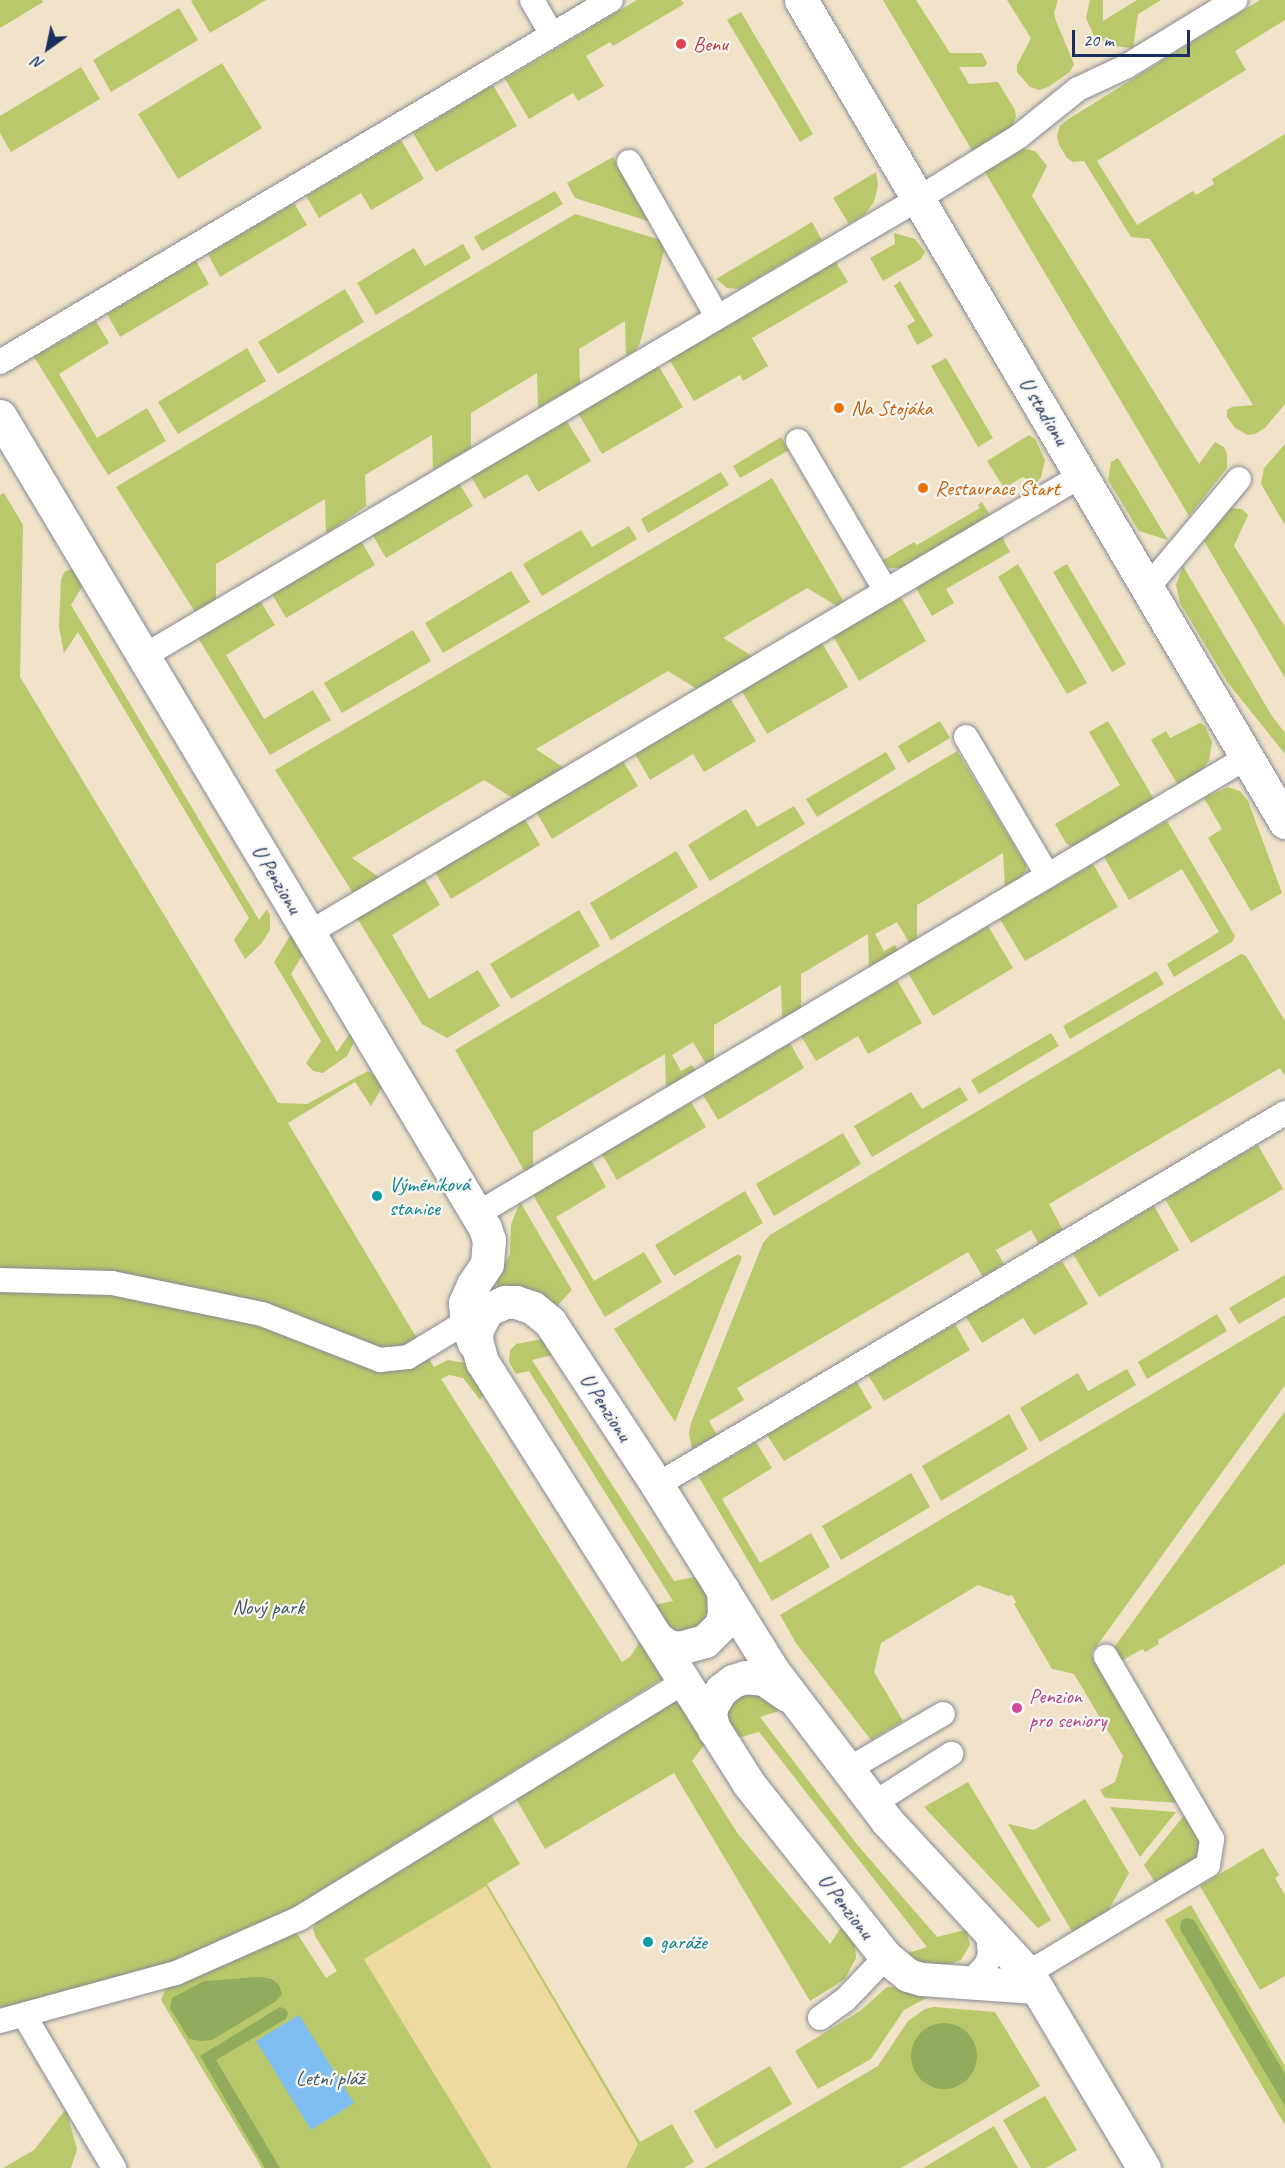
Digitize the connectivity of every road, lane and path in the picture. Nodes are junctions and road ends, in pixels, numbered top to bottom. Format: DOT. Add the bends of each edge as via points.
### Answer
graph roads {
  1 [pos="532,0"];
  2 [pos="611,0"];
  3 [pos="801,0"];
  4 [pos="1235,0"];
  5 [pos="552,34"];
  6 [pos="629,162"];
  7 [pos="918,199"];
  8 [pos="717,316"];
  9 [pos="0,362"];
  10 [pos="0,416"];
  11 [pos="798,441"];
  12 [pos="1082,475"];
  13 [pos="1239,479"];
  14 [pos="1148,586"];
  15 [pos="886,591"];
  16 [pos="144,656"];
  17 [pos="966,737"];
  18 [pos="1246,758"];
  19 [pos="1285,822"];
  20 [pos="1048,876"];
  21 [pos="309,933"];
  22 [pos="1285,1113"];
  23 [pos="477,1214"];
  24 [pos="0,1281"];
  25 [pos="472,1337"];
  26 [pos="657,1485"];
  27 [pos="723,1590"];
  28 [pos="657,1638"];
  29 [pos="1106,1657"];
  30 [pos="675,1687"];
  31 [pos="791,1697"];
  32 [pos="943,1714"];
  33 [pos="714,1730"];
  34 [pos="951,1754"];
  35 [pos="847,1770"];
  36 [pos="873,1804"];
  37 [pos="988,1930"];
  38 [pos="886,1957"];
  39 [pos="1031,1980"];
  40 [pos="962,1981"];
  41 [pos="24,2015"];
  42 [pos="820,2018"];
  43 [pos="0,2021"];
  44 [pos="109,2166"];
  45 [pos="1144,2168"];
  1 -- 5 [label="lane"];
  2 -- 5 [label="lane"];
  3 -- 7 [label="street, U stadionu"];
  4 -- 7 [label="lane" via="1127,66 1078,89 1018,137"];
  5 -- 9 [label="lane"];
  6 -- 8 [label="lane"];
  7 -- 8 [label="lane"];
  7 -- 12 [label="street, U stadionu"];
  8 -- 16 [label="lane"];
  10 -- 16 [label="street, U Penzionu"];
  11 -- 15 [label="lane"];
  12 -- 14 [label="street, U stadionu"];
  12 -- 15 [label="lane"];
  13 -- 14 [label="lane"];
  14 -- 18 [label="street, U stadionu"];
  15 -- 21 [label="lane"];
  16 -- 21 [label="street, U Penzionu"];
  17 -- 20 [label="lane"];
  18 -- 19 [label="street, U stadionu"];
  18 -- 20 [label="lane"];
  20 -- 23 [label="lane"];
  21 -- 23 [label="street, U Penzionu"];
  22 -- 26 [label="lane"];
  23 -- 25 [label="street, U Penzionu" via="489,1240 489,1251 487,1263 465,1303"];
  24 -- 25 [label="lane" via="112,1283 262,1314 380,1360 408,1357 456,1328"];
  25 -- 26 [label="street, U Penzionu" via="482,1318 495,1306 516,1302 542,1315"];
  25 -- 28 [label="street"];
  26 -- 27 [label="street, U Penzionu"];
  27 -- 28 [label="street" via="721,1625 705,1641 679,1648"];
  27 -- 31 [label="street, U Penzionu"];
  28 -- 33 [label="street, U Penzionu"];
  29 -- 39 [label="lane" via="1212,1839 1208,1865"];
  30 -- 41 [label="lane" via="300,1918 176,1973"];
  31 -- 33 [label="street" via="764,1679 745,1677 733,1681 721,1689 711,1705"];
  31 -- 35 [label="street"];
  32 -- 35 [label="lane"];
  33 -- 38 [label="street, U Penzionu" via="749,1784"];
  34 -- 36 [label="lane"];
  35 -- 36 [label="street"];
  36 -- 37 [label="street"];
  37 -- 39 [label="street"];
  37 -- 40 [label="lane" via="990,1955 986,1965 972,1978"];
  38 -- 40 [label="street, U Penzionu" via="908,1975"];
  38 -- 42 [label="lane" via="844,2000"];
  39 -- 40 [label="street, U Penzionu"];
  39 -- 45 [label="street"];
  41 -- 43 [label="lane"];
  41 -- 44 [label="lane"];
}
